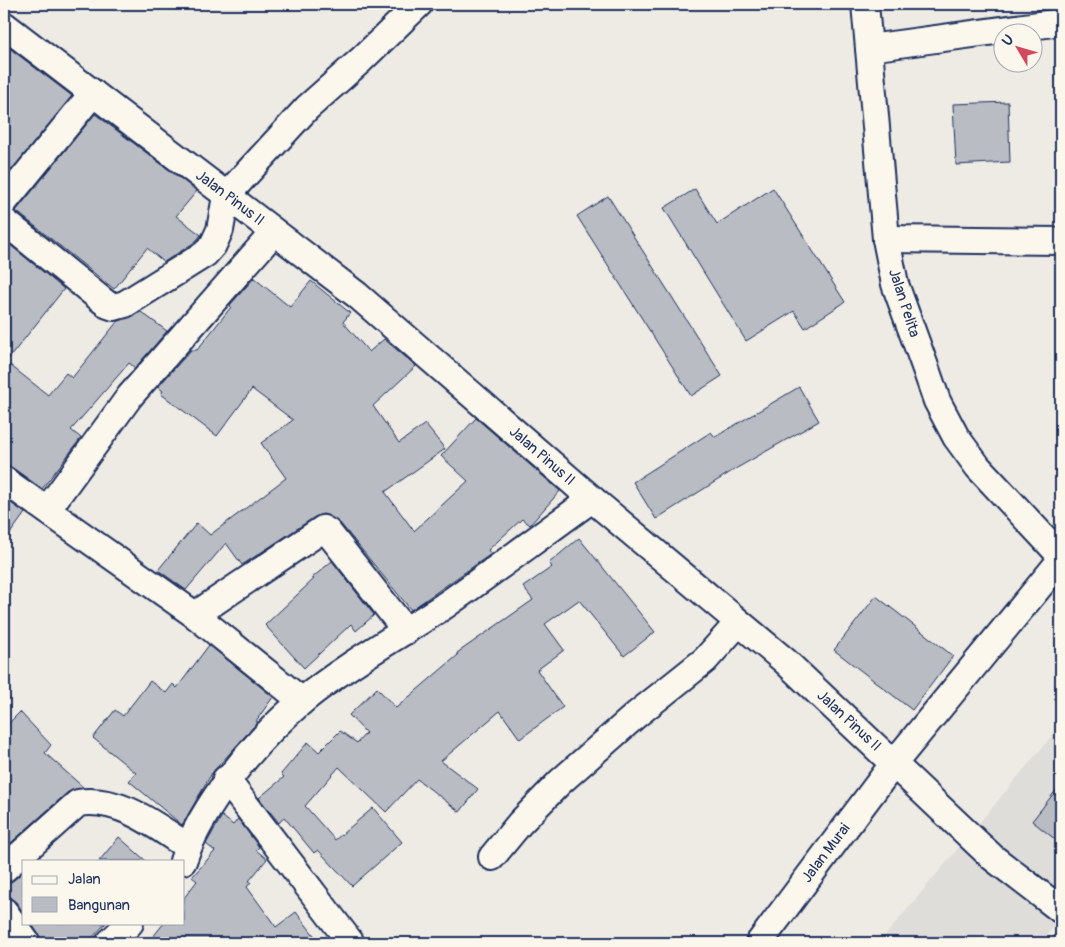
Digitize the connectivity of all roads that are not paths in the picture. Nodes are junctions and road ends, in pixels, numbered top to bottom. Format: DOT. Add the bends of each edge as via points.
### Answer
graph roads {
  1 [pos="419,4"];
  2 [pos="865,4"];
  3 [pos="1061,22"];
  4 [pos="4,25"];
  5 [pos="869,48"];
  6 [pos="93,93"];
  7 [pos="226,196"];
  8 [pos="4,202"];
  9 [pos="4,221"];
  10 [pos="274,232"];
  11 [pos="886,239"];
  12 [pos="1061,240"];
  13 [pos="4,480"];
  14 [pos="592,500"];
  15 [pos="47,510"];
  16 [pos="1061,556"];
  17 [pos="1061,560"];
  18 [pos="195,615"];
  19 [pos="738,623"];
  20 [pos="406,631"];
  21 [pos="302,701"];
  22 [pos="894,763"];
  23 [pos="226,780"];
  24 [pos="185,854"];
  25 [pos="492,857"];
  26 [pos="4,869"];
  27 [pos="1061,910"];
  28 [pos="4,911"];
  29 [pos="129,924"];
  30 [pos="26,943"];
  31 [pos="109,943"];
  32 [pos="351,943"];
  33 [pos="759,943"];
  1 -- 7 [label="street" via="307,108"];
  2 -- 5 [label="street, Jalan Pelita"];
  3 -- 5 [label="street"];
  4 -- 6 [label="street, Jalan Pinus II"];
  5 -- 11 [label="street, Jalan Pelita"];
  6 -- 7 [label="street, Jalan Pinus II"];
  6 -- 8 [label="street"];
  7 -- 9 [label="street" via="220,230 205,254 125,304 114,307"];
  7 -- 10 [label="street, Jalan Pinus II"];
  10 -- 14 [label="street, Jalan Pinus II" via="357,295"];
  10 -- 15 [label="street" via="130,396"];
  11 -- 12 [label="street"];
  11 -- 16 [label="street, Jalan Pelita" via="896,284 929,380 956,437 978,467"];
  13 -- 15 [label="street"];
  14 -- 19 [label="street, Jalan Pinus II"];
  14 -- 20 [label="street"];
  15 -- 18 [label="street"];
  17 -- 22 [label="street, Jalan Murai"];
  18 -- 20 [label="street" via="323,529"];
  18 -- 21 [label="street"];
  19 -- 22 [label="street, Jalan Pinus II"];
  19 -- 25 [label="street" via="705,660 560,782"];
  20 -- 21 [label="street"];
  21 -- 23 [label="street"];
  22 -- 27 [label="street, Jalan Pinus II" via="992,857"];
  22 -- 33 [label="street, Jalan Murai"];
  23 -- 24 [label="street"];
  23 -- 32 [label="street"];
  24 -- 26 [label="street" via="143,817 91,801 78,803"];
  28 -- 30 [label="street"];
  29 -- 31 [label="street"];
}
